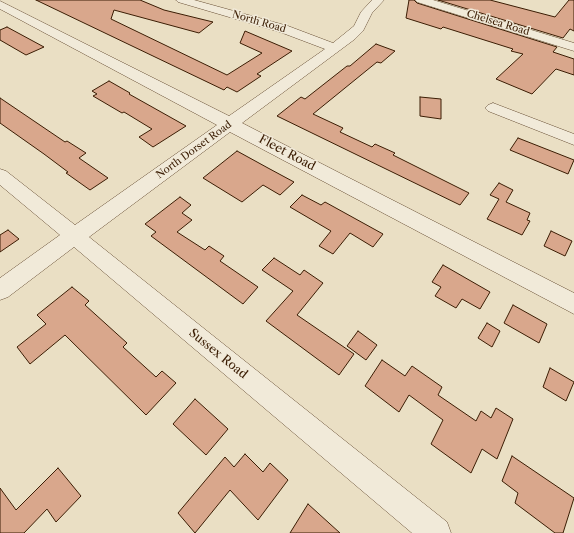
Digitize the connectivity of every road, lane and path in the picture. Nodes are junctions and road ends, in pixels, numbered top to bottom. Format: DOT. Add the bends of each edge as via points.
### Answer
graph roads {
  1 [pos="182,0"];
  2 [pos="378,0"];
  3 [pos="421,0"];
  4 [pos="0,4"];
  5 [pos="574,47"];
  6 [pos="335,48"];
  7 [pos="493,108"];
  8 [pos="231,123"];
  9 [pos="574,140"];
  10 [pos="0,175"];
  11 [pos="75,236"];
  12 [pos="0,290"];
  13 [pos="574,304"];
  14 [pos="436,533"];
  1 -- 6 [label="street, North Road" via="284,29"];
  2 -- 6 [label="street, North Dorset Road" via="367,12 359,28"];
  3 -- 5 [label="street, Chelsea Road"];
  4 -- 8 [label="street, Fleet Road"];
  6 -- 8 [label="street, North Dorset Road"];
  7 -- 9 [label="street"];
  8 -- 11 [label="street, North Dorset Road"];
  8 -- 13 [label="street, Fleet Road"];
  10 -- 11 [label="street, Sussex Road"];
  11 -- 12 [label="street, North Dorset Road"];
  11 -- 14 [label="street, Sussex Road"];
}
